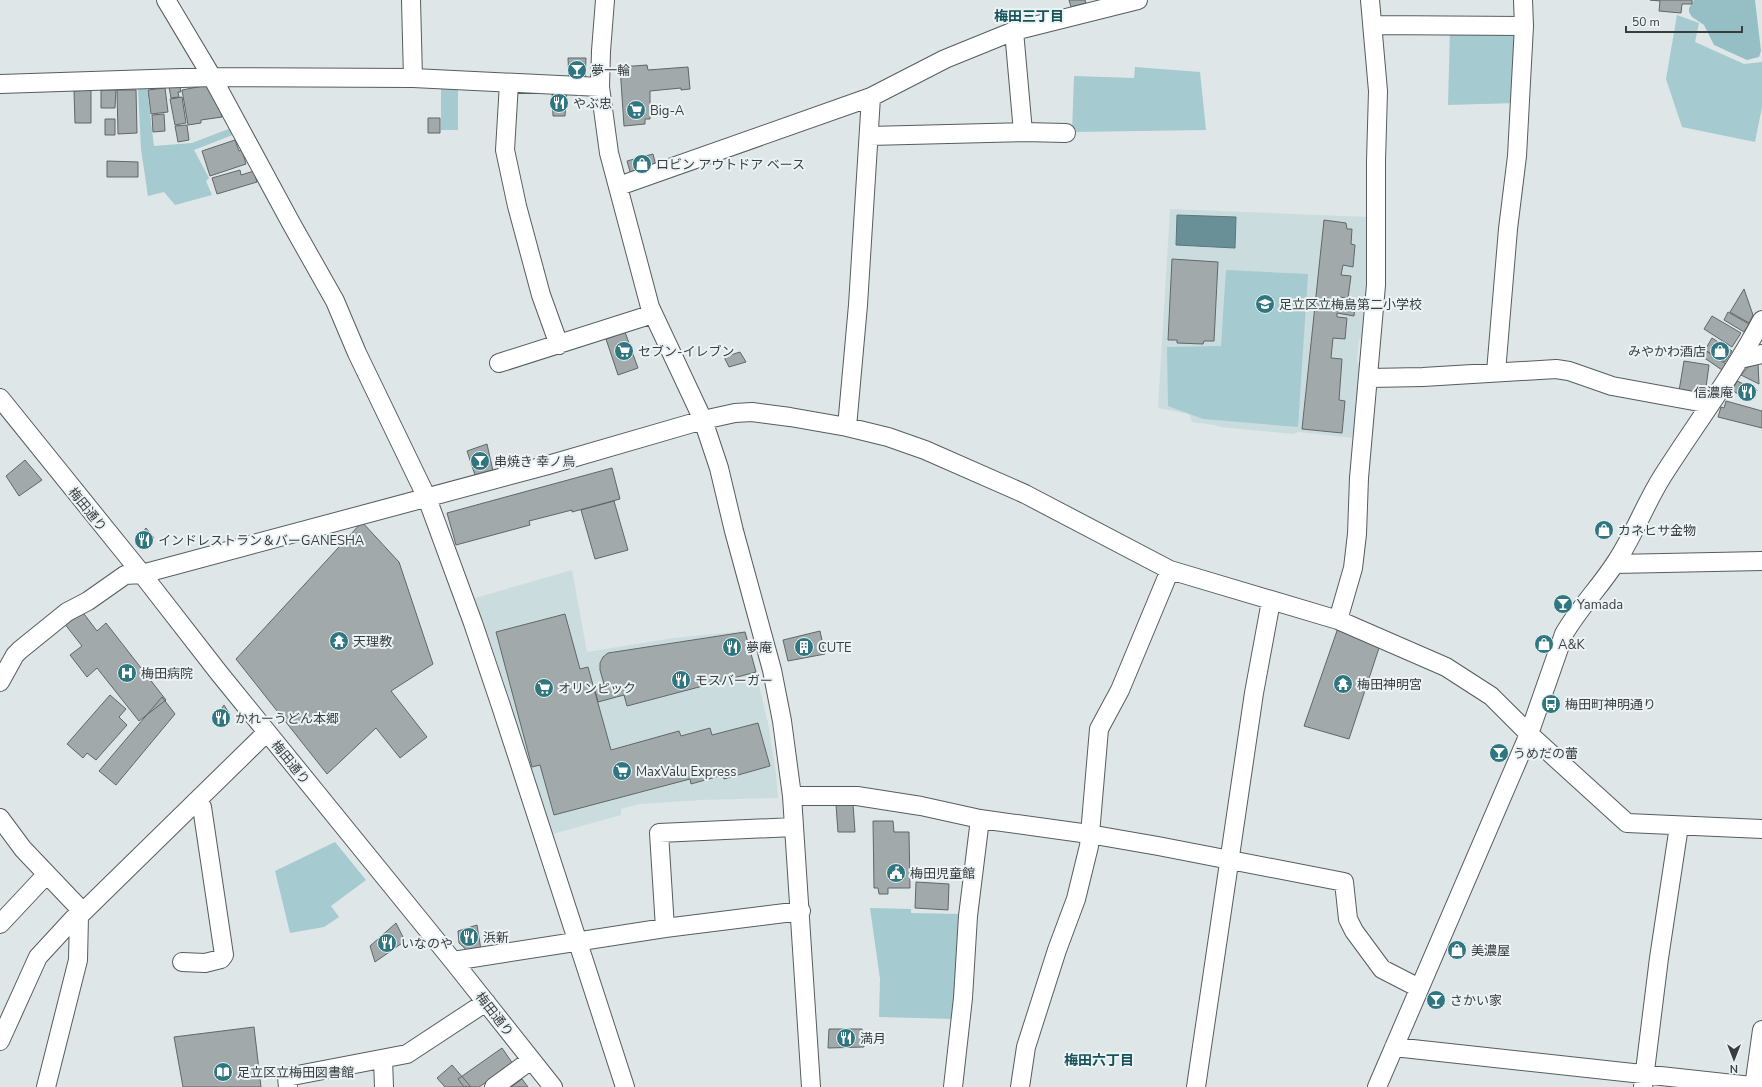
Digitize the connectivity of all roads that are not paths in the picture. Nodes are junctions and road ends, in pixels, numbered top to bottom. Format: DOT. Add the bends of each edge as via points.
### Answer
graph roads {
  1 [pos="166,0"];
  2 [pos="411,0"];
  3 [pos="605,0"];
  4 [pos="1138,0"];
  5 [pos="1370,0"];
  6 [pos="1523,0"];
  7 [pos="1372,25"];
  8 [pos="1524,26"];
  9 [pos="1014,31"];
  10 [pos="212,77"];
  11 [pos="413,78"];
  12 [pos="509,83"];
  13 [pos="0,84"];
  14 [pos="600,87"];
  15 [pos="871,97"];
  16 [pos="1023,132"];
  17 [pos="1066,133"];
  18 [pos="869,136"];
  19 [pos="619,186"];
  20 [pos="653,314"];
  21 [pos="1762,320"];
  22 [pos="559,345"];
  23 [pos="1762,354"];
  24 [pos="1740,359"];
  25 [pos="499,364"];
  26 [pos="1496,372"];
  27 [pos="1369,378"];
  28 [pos="0,398"];
  29 [pos="1710,404"];
  30 [pos="703,420"];
  31 [pos="847,427"];
  32 [pos="427,498"];
  33 [pos="1762,561"];
  34 [pos="1615,564"];
  35 [pos="1170,570"];
  36 [pos="142,574"];
  37 [pos="1271,601"];
  38 [pos="1338,620"];
  39 [pos="0,682"];
  40 [pos="267,732"];
  41 [pos="1529,734"];
  42 [pos="792,796"];
  43 [pos="196,801"];
  44 [pos="0,818"];
  45 [pos="980,819"];
  46 [pos="1679,826"];
  47 [pos="794,827"];
  48 [pos="1762,829"];
  49 [pos="1089,834"];
  50 [pos="1230,859"];
  51 [pos="46,875"];
  52 [pos="801,911"];
  53 [pos="81,914"];
  54 [pos="0,924"];
  55 [pos="665,928"];
  56 [pos="577,941"];
  57 [pos="453,961"];
  58 [pos="182,962"];
  59 [pos="1419,988"];
  60 [pos="486,1002"];
  61 [pos="1762,1030"];
  62 [pos="0,1041"];
  63 [pos="1394,1047"];
  64 [pos="383,1059"];
  65 [pos="531,1060"];
  66 [pos="1644,1080"];
  67 [pos="46,1087"];
  68 [pos="288,1087"];
  69 [pos="384,1087"];
  70 [pos="494,1087"];
  71 [pos="553,1087"];
  72 [pos="625,1087"];
  73 [pos="811,1087"];
  74 [pos="953,1087"];
  75 [pos="1020,1087"];
  76 [pos="1196,1087"];
  77 [pos="1376,1087"];
  78 [pos="1756,1087"];
  1 -- 10 [label="street"];
  2 -- 11 [label="street"];
  3 -- 14 [label="street"];
  4 -- 9 [label="street"];
  5 -- 7 [label="street"];
  6 -- 8 [label="street"];
  7 -- 8 [label="street"];
  7 -- 27 [label="street" via="1378,91 1377,213 1376,285"];
  8 -- 26 [label="street" via="1516,156"];
  9 -- 15 [label="street" via="945,59"];
  9 -- 16 [label="street"];
  10 -- 11 [label="street"];
  10 -- 13 [label="street"];
  10 -- 32 [label="street" via="335,301 357,353"];
  11 -- 12 [label="street"];
  12 -- 14 [label="street"];
  12 -- 22 [label="street" via="505,150 541,296"];
  14 -- 19 [label="street" via="609,153"];
  15 -- 18 [label="street"];
  15 -- 19 [label="street"];
  16 -- 17 [label="street"];
  16 -- 18 [label="street"];
  18 -- 31 [label="street"];
  19 -- 20 [label="street"];
  20 -- 22 [label="street"];
  20 -- 30 [label="street"];
  21 -- 24 [label="street"];
  22 -- 25 [label="street"];
  23 -- 24 [label="street"];
  24 -- 29 [label="street"];
  26 -- 27 [label="street"];
  26 -- 29 [label="street" via="1556,369 1612,386"];
  27 -- 38 [label="street" via="1359,478 1357,534 1352,568"];
  28 -- 36 [label="street, 梅田通り"];
  29 -- 34 [label="street" via="1661,478"];
  30 -- 31 [label="street" via="752,412"];
  30 -- 32 [label="street"];
  30 -- 42 [label="street" via="719,468 772,670"];
  31 -- 35 [label="street" via="888,437 921,449 1025,494"];
  32 -- 36 [label="street"];
  32 -- 56 [label="street" via="502,706"];
  33 -- 34 [label="street"];
  34 -- 41 [label="street" via="1564,634"];
  35 -- 37 [label="street"];
  35 -- 49 [label="street" via="1120,690 1100,729"];
  36 -- 39 [label="street" via="125,575 88,601 67,612 15,655"];
  36 -- 40 [label="street, 梅田通り"];
  37 -- 38 [label="street"];
  37 -- 50 [label="street" via="1254,693"];
  38 -- 41 [label="street" via="1446,667 1491,696"];
  40 -- 43 [label="street"];
  40 -- 57 [label="street, 梅田通り"];
  41 -- 46 [label="street" via="1627,823"];
  41 -- 59 [label="street"];
  42 -- 45 [label="street" via="858,796"];
  42 -- 47 [label="street"];
  43 -- 53 [label="street"];
  43 -- 58 [label="street" via="202,808 224,954 221,959 205,963"];
  44 -- 51 [label="street"];
  45 -- 49 [label="street"];
  45 -- 74 [label="street" via="968,916 963,998"];
  46 -- 48 [label="street"];
  46 -- 66 [label="street"];
  47 -- 52 [label="street"];
  47 -- 55 [label="street" via="659,833"];
  49 -- 50 [label="street"];
  49 -- 75 [label="street" via="1089,846 1076,899 1026,1047"];
  50 -- 59 [label="street" via="1344,882 1348,919 1354,931 1382,969"];
  50 -- 76 [label="street"];
  51 -- 53 [label="street"];
  51 -- 54 [label="street"];
  52 -- 55 [label="street"];
  52 -- 73 [label="street"];
  53 -- 62 [label="street" via="73,919 38,957"];
  53 -- 67 [label="street" via="78,960"];
  55 -- 56 [label="street"];
  56 -- 57 [label="street"];
  56 -- 72 [label="street"];
  57 -- 60 [label="street, 梅田通り"];
  59 -- 63 [label="street"];
  60 -- 64 [label="street" via="406,1054"];
  60 -- 65 [label="street, 梅田通り"];
  61 -- 78 [label="street"];
  63 -- 66 [label="street"];
  63 -- 77 [label="street"];
  64 -- 68 [label="street" via="287,1077"];
  64 -- 69 [label="street"];
  65 -- 70 [label="street"];
  65 -- 71 [label="street, 梅田通り"];
  66 -- 78 [label="street"];
}
